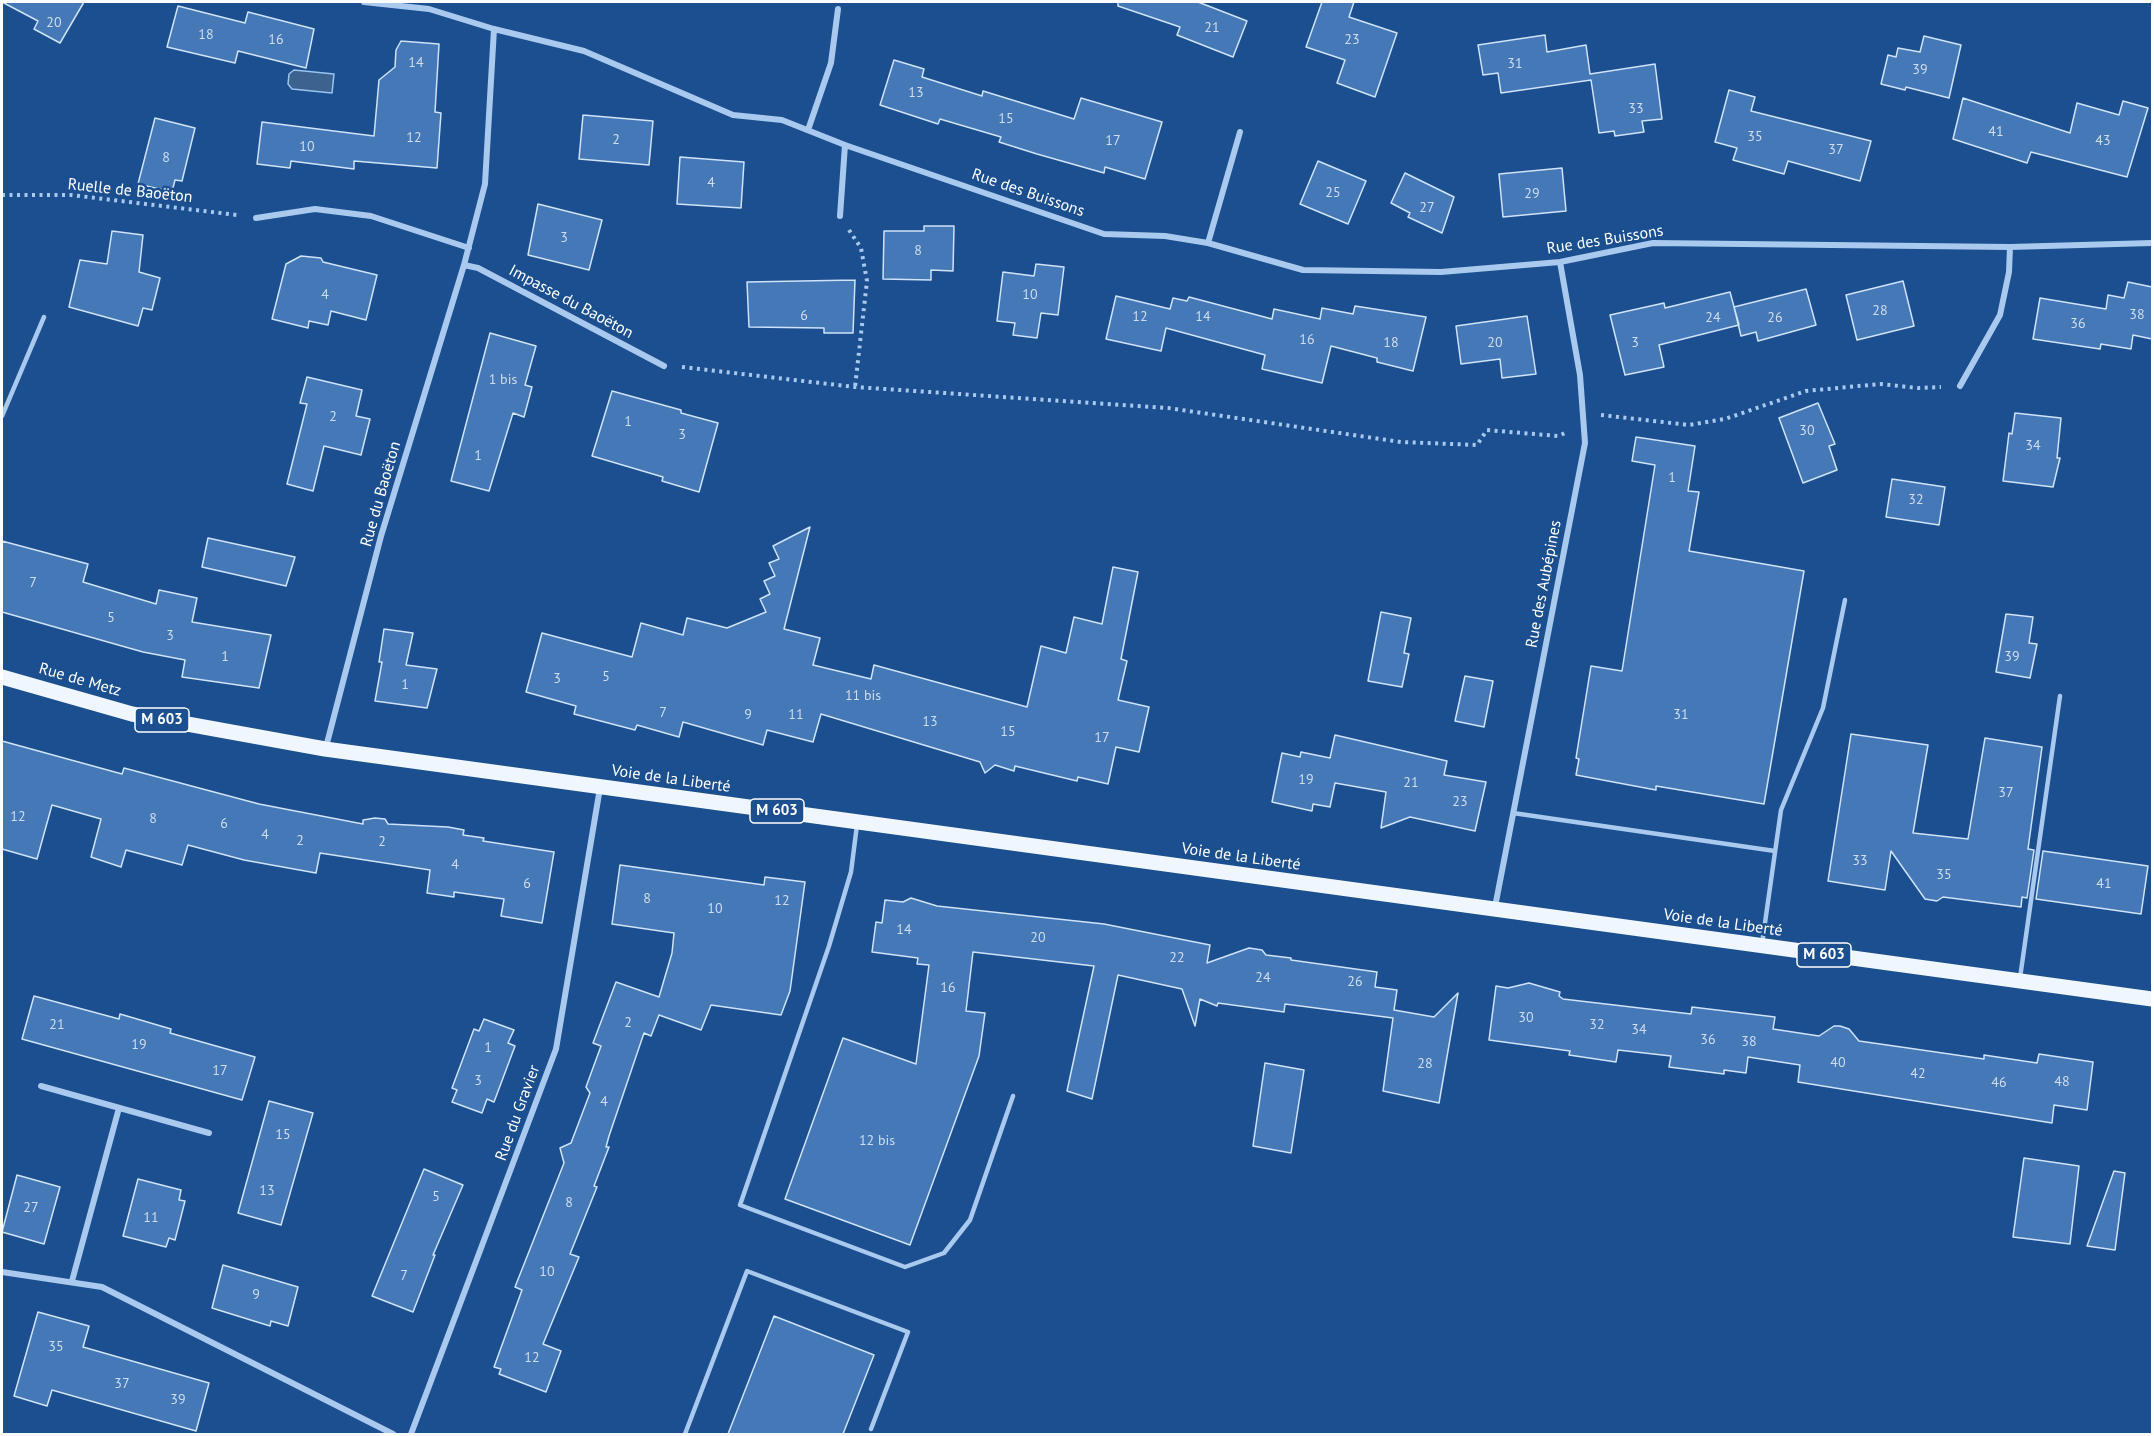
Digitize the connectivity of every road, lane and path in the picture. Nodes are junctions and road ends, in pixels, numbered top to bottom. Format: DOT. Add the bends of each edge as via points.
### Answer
graph roads {
  1 [pos="364,2"];
  2 [pos="429,5"];
  3 [pos="838,9"];
  4 [pos="494,30"];
  5 [pos="808,130"];
  6 [pos="1240,132"];
  7 [pos="845,145"];
  8 [pos="2,195"];
  9 [pos="840,216"];
  10 [pos="256,218"];
  11 [pos="1208,243"];
  12 [pos="2152,243"];
  13 [pos="2010,247"];
  14 [pos="469,248"];
  15 [pos="1560,262"];
  16 [pos="464,265"];
  17 [pos="44,317"];
  18 [pos="664,366"];
  19 [pos="1960,386"];
  20 [pos="855,387"];
  21 [pos="2,416"];
  22 [pos="1583,423"];
  23 [pos="1845,600"];
  24 [pos="2,677"];
  25 [pos="2060,696"];
  26 [pos="325,749"];
  27 [pos="600,787"];
  28 [pos="1513,813"];
  29 [pos="858,823"];
  30 [pos="1775,851"];
  31 [pos="1495,911"];
  32 [pos="1761,946"];
  33 [pos="2020,981"];
  34 [pos="2152,999"];
  35 [pos="41,1086"];
  36 [pos="1012,1096"];
  37 [pos="119,1108"];
  38 [pos="209,1133"];
  39 [pos="2,1272"];
  40 [pos="72,1281"];
  41 [pos="871,1429"];
  42 [pos="393,1434"];
  43 [pos="411,1434"];
  44 [pos="686,1434"];
  1 -- 2 [label="street"];
  2 -- 4 [label="street"];
  3 -- 5 [label="street" via="831,63"];
  4 -- 5 [label="street, Rue des Buissons" via="584,51 733,115 783,120"];
  4 -- 14 [label="street, Rue du Baoëton" via="485,184"];
  5 -- 7 [label="street, Rue des Buissons"];
  6 -- 11 [label="street"];
  7 -- 9 [label="street"];
  7 -- 11 [label="street, Rue des Buissons" via="1104,234 1165,236"];
  8 -- 10 [label="path, Ruelle de Baoëton" via="71,195"];
  9 -- 20 [label="path" via="861,248 867,281"];
  10 -- 14 [label="street" via="315,208 371,216"];
  11 -- 15 [label="street, Rue des Buissons" via="1303,270 1441,272"];
  12 -- 13 [label="street, Rue des Buissons"];
  13 -- 15 [label="street, Rue des Buissons" via="1653,243"];
  13 -- 19 [label="street" via="2000,315"];
  14 -- 16 [label="street, Rue du Baoëton"];
  15 -- 22 [label="street, Rue des Aubépines" via="1580,375"];
  16 -- 18 [label="street, Impasse du Baoëton" via="478,268"];
  16 -- 26 [label="street, Rue du Baoëton" via="381,536"];
  17 -- 21 [label="lane"];
  18 -- 20 [label="path"];
  19 -- 22 [label="path" via="1918,388 1880,384 1806,391 1725,419 1689,425 1603,415"];
  20 -- 22 [label="path" via="1168,408 1401,442 1477,445 1487,430 1558,436"];
  22 -- 28 [label="street, Rue des Aubépines" via="1585,443"];
  23 -- 30 [label="lane" via="1823,708 1781,810"];
  24 -- 26 [label="main road, Rue de Metz / M 603" via="132,714"];
  25 -- 33 [label="lane"];
  26 -- 27 [label="main road, Voie de la Liberté / M 603"];
  27 -- 29 [label="main road, Voie de la Liberté / M 603"];
  27 -- 43 [label="street, Rue du Gravier" via="556,1050"];
  28 -- 30 [label="lane"];
  28 -- 31 [label="street, Rue des Aubépines"];
  29 -- 31 [label="main road, Voie de la Liberté / M 603"];
  29 -- 36 [label="lane" via="851,872 829,946 740,1205 905,1267 944,1253 969,1220"];
  30 -- 32 [label="lane"];
  31 -- 32 [label="main road, Voie de la Liberté / M 603"];
  32 -- 33 [label="main road, Voie de la Liberté / M 603"];
  33 -- 34 [label="main road, Voie de la Liberté / M 603"];
  35 -- 37 [label="street"];
  37 -- 38 [label="street"];
  37 -- 40 [label="street"];
  39 -- 40 [label="street"];
  40 -- 42 [label="street" via="102,1287"];
  41 -- 44 [label="lane" via="908,1332 747,1271"];
}
